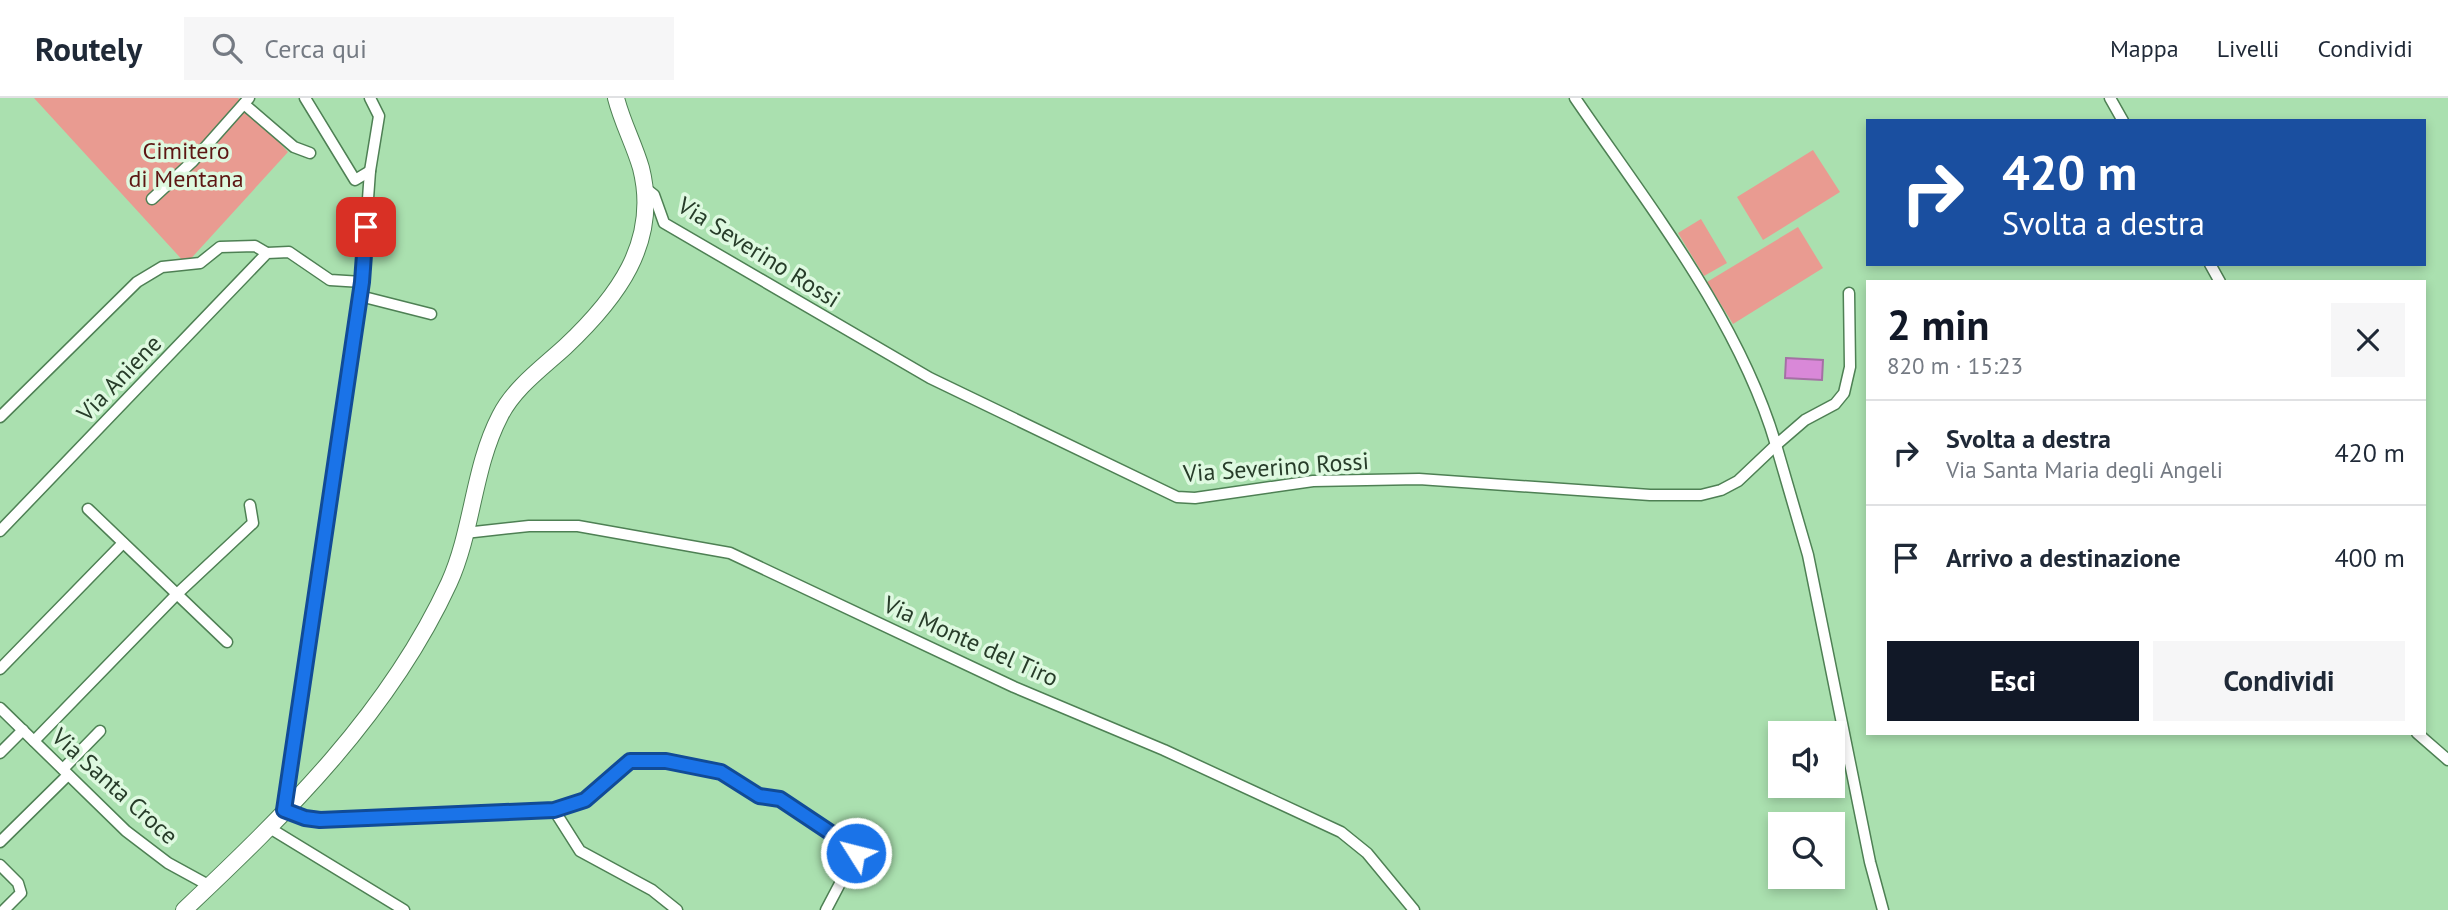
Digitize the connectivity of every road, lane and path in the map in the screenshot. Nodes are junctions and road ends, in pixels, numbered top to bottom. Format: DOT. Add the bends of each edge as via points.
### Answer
graph roads {
  1 [pos="305,98"];
  2 [pos="370,98"];
  3 [pos="616,98"];
  4 [pos="1575,98"];
  5 [pos="2110,98"];
  6 [pos="247,101"];
  7 [pos="2122,119"];
  8 [pos="310,153"];
  9 [pos="370,172"];
  10 [pos="644,187"];
  11 [pos="152,199"];
  12 [pos="267,253"];
  13 [pos="362,282"];
  14 [pos="1849,293"];
  15 [pos="360,296"];
  16 [pos="431,314"];
  17 [pos="0,417"];
  18 [pos="1776,445"];
  19 [pos="250,505"];
  20 [pos="88,509"];
  21 [pos="0,531"];
  22 [pos="465,533"];
  23 [pos="123,543"];
  24 [pos="177,594"];
  25 [pos="227,642"];
  26 [pos="0,669"];
  27 [pos="0,708"];
  28 [pos="23,730"];
  29 [pos="100,731"];
  30 [pos="2419,735"];
  31 [pos="34,741"];
  32 [pos="0,753"];
  33 [pos="2448,760"];
  34 [pos="65,772"];
  35 [pos="284,810"];
  36 [pos="554,810"];
  37 [pos="268,827"];
  38 [pos="0,842"];
  39 [pos="0,865"];
  40 [pos="210,886"];
  41 [pos="4,910"];
  42 [pos="184,910"];
  43 [pos="404,910"];
  44 [pos="677,910"];
  45 [pos="826,910"];
  46 [pos="1414,910"];
  47 [pos="1883,910"];
  1 -- 9 [label="street" via="355,180"];
  2 -- 9 [label="street" via="379,116"];
  3 -- 10 [label="street"];
  4 -- 18 [label="street" via="1696,275 1754,387"];
  5 -- 7 [label="street"];
  6 -- 8 [label="street" via="295,147"];
  6 -- 11 [label="street"];
  9 -- 13 [label="street"];
  10 -- 18 [label="street, Via Severino Rossi" via="654,195 664,223 930,379 1180,498 1322,480 1408,479 1702,495 1738,481"];
  10 -- 22 [label="street" via="641,240 628,274 599,314 504,409 490,441"];
  12 -- 13 [label="street" via="289,252 330,280"];
  12 -- 17 [label="street" via="255,246 220,247 200,263 162,267 146,277"];
  12 -- 21 [label="street, Via Aniene"];
  13 -- 15 [label="street"];
  14 -- 18 [label="street, Via Severino Rossi" via="1846,390 1835,404 1805,420"];
  15 -- 16 [label="street"];
  15 -- 35 [label="street"];
  18 -- 47 [label="street" via="1808,555"];
  19 -- 24 [label="street" via="253,523"];
  20 -- 23 [label="street"];
  22 -- 35 [label="street" via="442,597 379,702 328,768"];
  22 -- 46 [label="street, Via Monte del Tiro" via="578,526 730,553 1014,687 1341,832 1367,853"];
  23 -- 24 [label="street"];
  23 -- 26 [label="street"];
  24 -- 25 [label="street"];
  24 -- 31 [label="street"];
  27 -- 28 [label="street, Via Santa Croce"];
  28 -- 31 [label="street, Via Santa Croce"];
  28 -- 32 [label="street"];
  29 -- 34 [label="street"];
  30 -- 33 [label="street"];
  31 -- 34 [label="street, Via Santa Croce"];
  34 -- 38 [label="street"];
  34 -- 40 [label="street, Via Santa Croce" via="126,831 168,863"];
  35 -- 36 [label="street" via="320,820"];
  35 -- 37 [label="street"];
  36 -- 44 [label="street" via="580,851 652,890"];
  36 -- 45 [label="street" via="585,800 630,761 666,761 721,772 759,796 780,799 855,850 853,864"];
  37 -- 40 [label="street"];
  37 -- 43 [label="street"];
  39 -- 41 [label="street" via="18,883 21,893"];
  40 -- 42 [label="street"];
}
